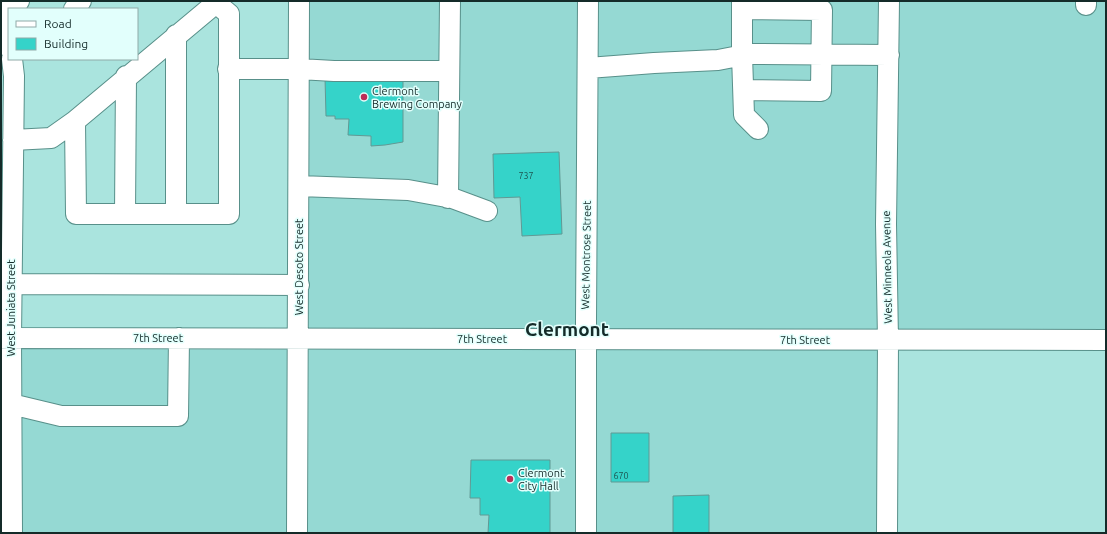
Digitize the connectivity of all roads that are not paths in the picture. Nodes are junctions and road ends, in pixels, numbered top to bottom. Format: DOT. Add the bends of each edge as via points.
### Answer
graph roads {
  1 [pos="299,1"];
  2 [pos="450,1"];
  3 [pos="588,1"];
  4 [pos="889,1"];
  5 [pos="216,2"];
  6 [pos="742,5"];
  7 [pos="176,35"];
  8 [pos="742,55"];
  9 [pos="822,55"];
  10 [pos="888,55"];
  11 [pos="12,60"];
  12 [pos="588,68"];
  13 [pos="228,69"];
  14 [pos="298,69"];
  15 [pos="449,71"];
  16 [pos="126,76"];
  17 [pos="744,90"];
  18 [pos="74,121"];
  19 [pos="758,129"];
  20 [pos="13,140"];
  21 [pos="298,186"];
  22 [pos="448,198"];
  23 [pos="487,211"];
  24 [pos="125,214"];
  25 [pos="176,214"];
  26 [pos="11,284"];
  27 [pos="298,285"];
  28 [pos="6,338"];
  29 [pos="179,338"];
  30 [pos="298,338"];
  31 [pos="586,339"];
  32 [pos="888,340"];
  33 [pos="1106,340"];
  34 [pos="11,404"];
  35 [pos="12,533"];
  36 [pos="297,533"];
  37 [pos="586,533"];
  38 [pos="887,533"];
  1 -- 14 [label="street, West Desoto Street"];
  2 -- 15 [label="street"];
  3 -- 12 [label="street, West Montrose Street"];
  4 -- 10 [label="street, West Minneola Avenue"];
  5 -- 7 [label="street"];
  5 -- 13 [label="street" via="229,14"];
  6 -- 8 [label="street"];
  6 -- 9 [label="street" via="822,10"];
  7 -- 16 [label="street"];
  7 -- 25 [label="street"];
  8 -- 9 [label="street"];
  8 -- 12 [label="street" via="718,60"];
  8 -- 17 [label="street"];
  9 -- 10 [label="street"];
  9 -- 17 [label="street" via="821,91"];
  10 -- 32 [label="street, West Minneola Avenue"];
  11 -- 20 [label="street, West Juniata Street"];
  12 -- 31 [label="street, West Montrose Street"];
  13 -- 14 [label="street"];
  13 -- 25 [label="street" via="229,214"];
  14 -- 15 [label="street"];
  14 -- 21 [label="street, West Desoto Street"];
  15 -- 22 [label="street"];
  16 -- 18 [label="street"];
  16 -- 24 [label="street"];
  17 -- 19 [label="street" via="744,115"];
  18 -- 20 [label="street" via="51,138"];
  18 -- 24 [label="street" via="76,214"];
  20 -- 26 [label="street, West Juniata Street"];
  21 -- 22 [label="street" via="408,190"];
  21 -- 27 [label="street, West Desoto Street"];
  22 -- 23 [label="street"];
  24 -- 25 [label="street"];
  26 -- 27 [label="street"];
  26 -- 28 [label="street, West Juniata Street"];
  27 -- 30 [label="street, West Desoto Street"];
  28 -- 29 [label="street, 7th Street"];
  28 -- 34 [label="street, West Juniata Street"];
  29 -- 30 [label="street, 7th Street"];
  29 -- 34 [label="street" via="178,416 61,416"];
  30 -- 31 [label="street, 7th Street"];
  30 -- 36 [label="street, West Desoto Street"];
  31 -- 32 [label="street, 7th Street"];
  31 -- 37 [label="street, West Montrose Street"];
  32 -- 33 [label="street, 7th Street"];
  32 -- 38 [label="street, West Minneola Avenue"];
  34 -- 35 [label="street, West Juniata Street"];
}
